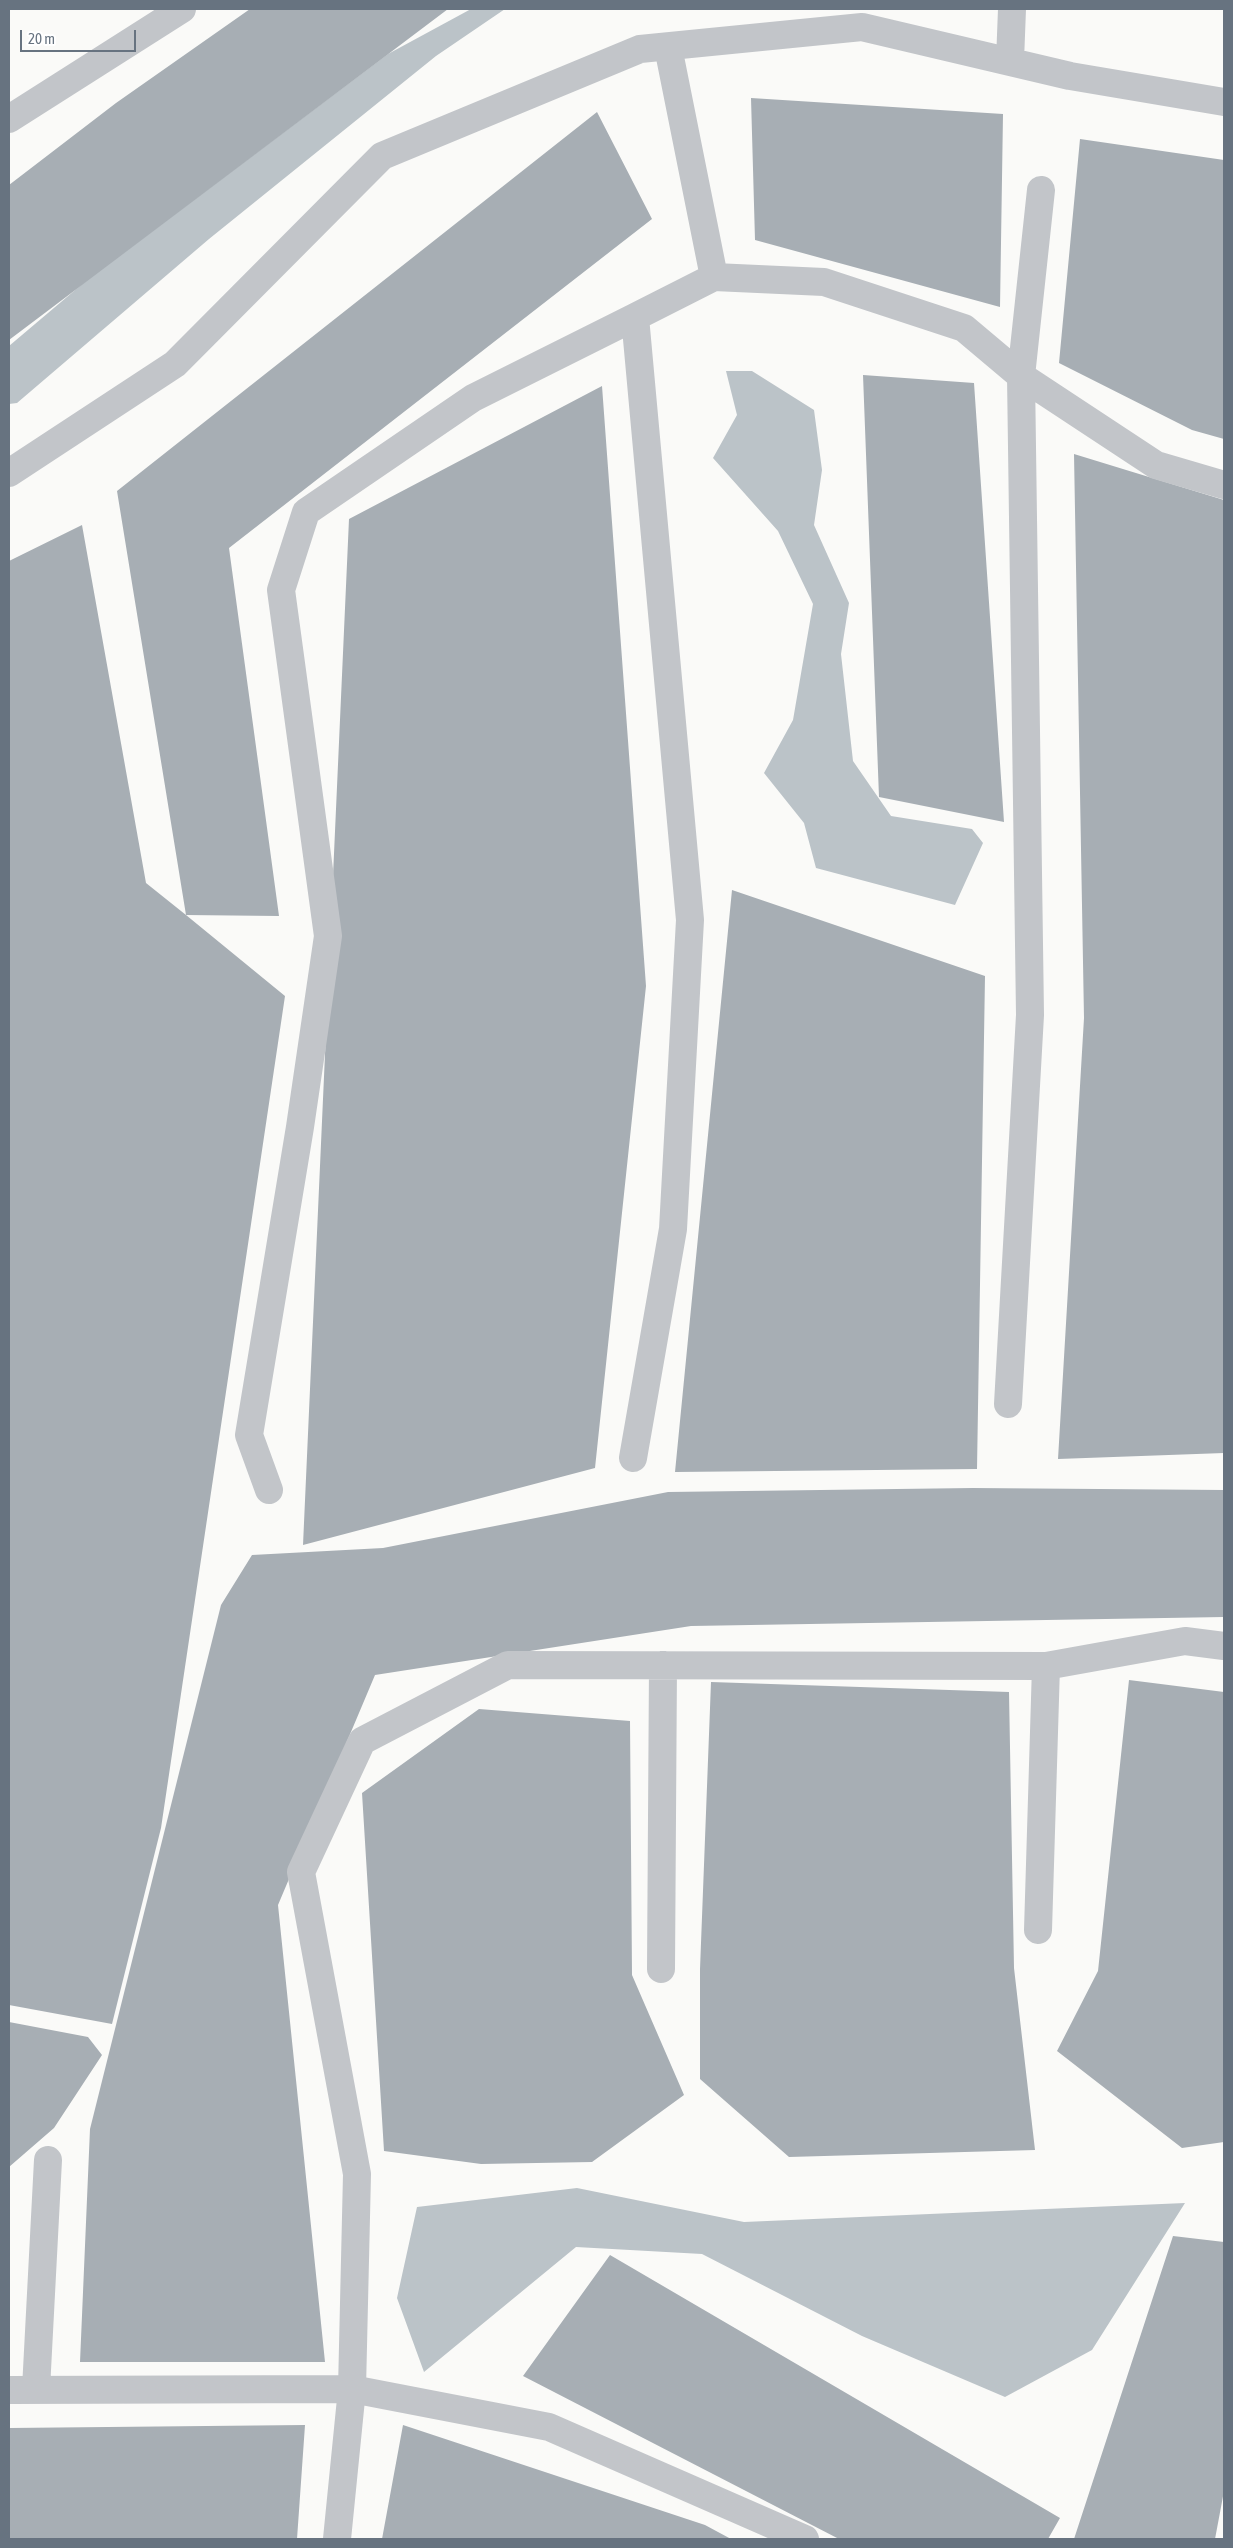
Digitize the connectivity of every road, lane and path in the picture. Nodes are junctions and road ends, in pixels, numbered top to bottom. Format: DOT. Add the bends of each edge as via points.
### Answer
graph roads {
  1 [pos="182,9"];
  2 [pos="1012,9"];
  3 [pos="668,46"];
  4 [pos="1010,61"];
  5 [pos="1224,102"];
  6 [pos="9,119"];
  7 [pos="1041,190"];
  8 [pos="714,277"];
  9 [pos="635,317"];
  10 [pos="1021,376"];
  11 [pos="9,473"];
  12 [pos="1224,485"];
  13 [pos="1008,1404"];
  14 [pos="633,1458"];
  15 [pos="269,1490"];
  16 [pos="1224,1646"];
  17 [pos="663,1665"];
  18 [pos="1046,1666"];
  19 [pos="1038,1930"];
  20 [pos="661,1969"];
  21 [pos="48,2160"];
  22 [pos="36,2389"];
  23 [pos="352,2389"];
  24 [pos="9,2390"];
  25 [pos="337,2539"];
  26 [pos="805,2539"];
  1 -- 6 [label="street"];
  2 -- 4 [label="street"];
  3 -- 4 [label="street" via="862,27"];
  3 -- 8 [label="street"];
  3 -- 11 [label="street" via="640,49 382,156 175,364"];
  4 -- 5 [label="street" via="1070,76"];
  7 -- 10 [label="street"];
  8 -- 9 [label="street"];
  8 -- 10 [label="street" via="824,282 964,328"];
  9 -- 14 [label="street" via="690,920 674,1229"];
  9 -- 15 [label="street" via="473,398 306,512 281,590 328,936 249,1435"];
  10 -- 12 [label="street" via="1156,465"];
  10 -- 13 [label="street" via="1030,1015"];
  16 -- 18 [label="street" via="1185,1641"];
  17 -- 18 [label="street"];
  17 -- 20 [label="street"];
  17 -- 23 [label="street" via="508,1665 362,1741 301,1872 357,2174"];
  18 -- 19 [label="street"];
  21 -- 22 [label="street"];
  22 -- 23 [label="street"];
  22 -- 24 [label="street"];
  23 -- 25 [label="street"];
  23 -- 26 [label="street" via="549,2427"];
}
